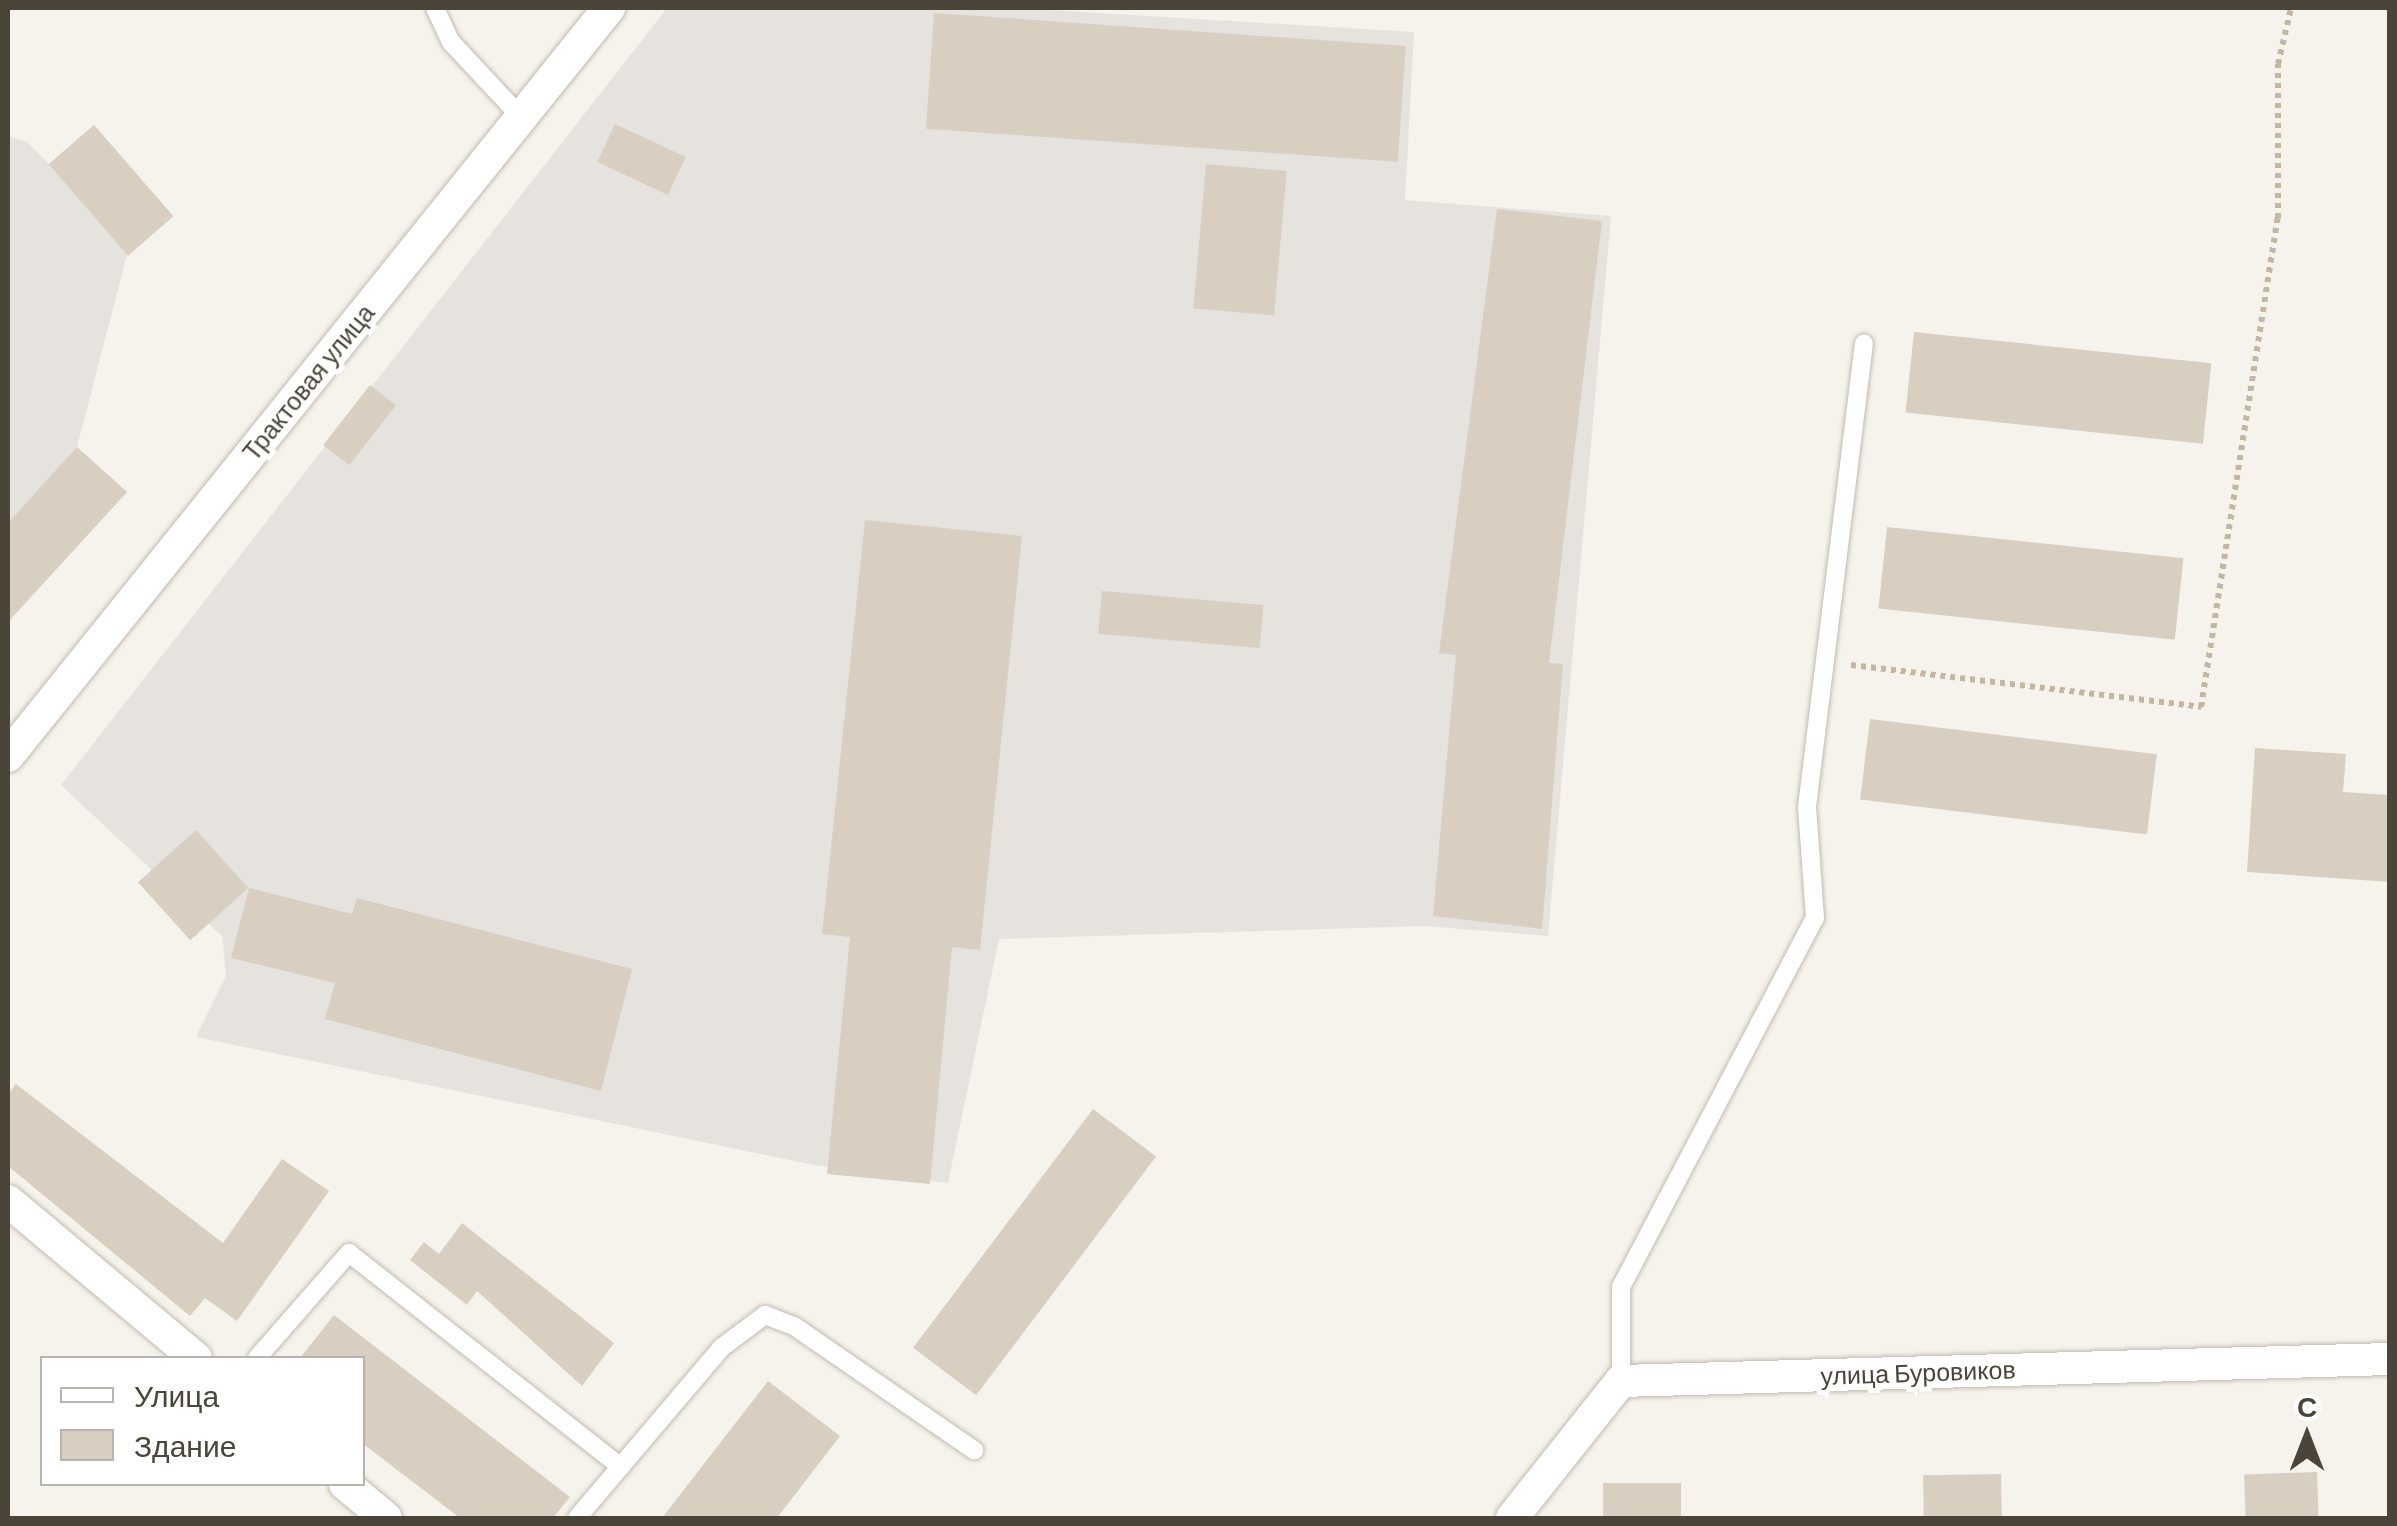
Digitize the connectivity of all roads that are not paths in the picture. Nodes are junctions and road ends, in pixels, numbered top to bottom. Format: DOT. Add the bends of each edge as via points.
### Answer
graph roads {
  1 [pos="434,8"];
  2 [pos="609,8"];
  3 [pos="521,118"];
  4 [pos="1864,343"];
  5 [pos="8,756"];
  6 [pos="8,1201"];
  7 [pos="194,1356"];
  8 [pos="259,1356"];
  9 [pos="2390,1359"];
  10 [pos="1621,1381"];
  11 [pos="974,1450"];
  12 [pos="620,1466"];
  13 [pos="346,1486"];
  14 [pos="386,1518"];
  15 [pos="577,1518"];
  16 [pos="1512,1518"];
  1 -- 3 [label="lane" via="452,42"];
  2 -- 3 [label="street, Трактовая улица"];
  3 -- 5 [label="street, Трактовая улица"];
  4 -- 10 [label="lane" via="1807,807 1815,918 1621,1287"];
  6 -- 7 [label="street"];
  8 -- 12 [label="lane" via="348,1254"];
  9 -- 10 [label="street, улица Буровиков"];
  10 -- 16 [label="street"];
  11 -- 12 [label="lane" via="794,1326 765,1315 721,1348"];
  12 -- 15 [label="lane"];
  13 -- 14 [label="street"];
}
